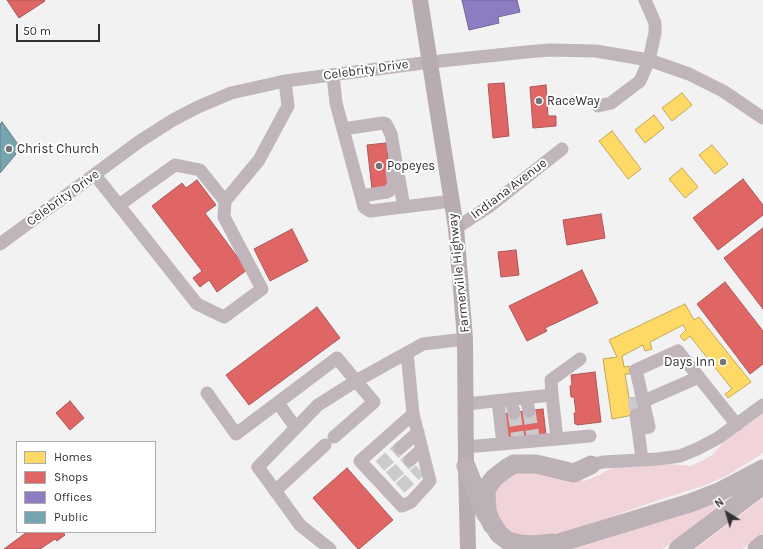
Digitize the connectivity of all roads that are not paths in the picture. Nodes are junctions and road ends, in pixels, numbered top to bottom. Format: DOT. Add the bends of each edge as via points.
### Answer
graph roads {
  1 [pos="420,0"];
  2 [pos="645,0"];
  3 [pos="649,60"];
  4 [pos="431,62"];
  5 [pos="333,75"];
  6 [pos="284,82"];
  7 [pos="598,106"];
  8 [pos="763,118"];
  9 [pos="344,129"];
  10 [pos="393,143"];
  11 [pos="562,149"];
  12 [pos="95,175"];
  13 [pos="361,196"];
  14 [pos="226,201"];
  15 [pos="452,201"];
  16 [pos="119,205"];
  17 [pos="404,207"];
  18 [pos="456,228"];
  19 [pos="0,244"];
  20 [pos="465,339"];
  21 [pos="407,353"];
  22 [pos="580,359"];
  23 [pos="699,377"];
  24 [pos="356,381"];
  25 [pos="207,393"];
  26 [pos="552,395"];
  27 [pos="526,398"];
  28 [pos="511,399"];
  29 [pos="639,399"];
  30 [pos="498,401"];
  31 [pos="278,403"];
  32 [pos="466,404"];
  33 [pos="763,405"];
  34 [pos="529,411"];
  35 [pos="514,413"];
  36 [pos="414,414"];
  37 [pos="636,415"];
  38 [pos="737,425"];
  39 [pos="296,428"];
  40 [pos="638,429"];
  41 [pos="418,432"];
  42 [pos="590,436"];
  43 [pos="557,439"];
  44 [pos="503,444"];
  45 [pos="400,448"];
  46 [pos="422,448"];
  47 [pos="466,457"];
  48 [pos="410,460"];
  49 [pos="642,460"];
  50 [pos="591,465"];
  51 [pos="763,469"];
  52 [pos="763,485"];
  53 [pos="275,491"];
  54 [pos="492,524"];
  55 [pos="564,541"];
  56 [pos="763,544"];
  57 [pos="330,549"];
  58 [pos="468,549"];
  59 [pos="539,549"];
  60 [pos="678,549"];
  61 [pos="757,549"];
  1 -- 4 [label="main road, Farmerville Highway"];
  2 -- 3 [label="street" via="656,22"];
  3 -- 4 [label="street, Celebrity Drive" via="596,51 550,50"];
  3 -- 7 [label="street" via="640,81 611,103"];
  3 -- 8 [label="street, Celebrity Drive" via="706,82 740,101"];
  4 -- 5 [label="street, Celebrity Drive"];
  4 -- 15 [label="main road, Farmerville Highway"];
  5 -- 6 [label="street, Celebrity Drive"];
  5 -- 9 [label="street" via="336,103"];
  6 -- 12 [label="street, Celebrity Drive" via="231,93 198,107 140,141"];
  6 -- 14 [label="street" via="288,106 259,160"];
  9 -- 10 [label="street" via="383,123 389,127"];
  9 -- 13 [label="street"];
  10 -- 13 [label="street" via="389,146 394,185 392,189"];
  10 -- 17 [label="street"];
  11 -- 18 [label="street, Indiana Avenue" via="490,206"];
  12 -- 16 [label="street"];
  12 -- 19 [label="street, Celebrity Drive"];
  13 -- 17 [label="street" via="364,207 370,211"];
  14 -- 16 [label="street" via="200,170 175,165"];
  14 -- 16 [label="street" via="224,217 262,290 224,317 197,304"];
  15 -- 17 [label="street"];
  15 -- 18 [label="main road, Farmerville Highway"];
  18 -- 20 [label="main road, Farmerville Highway"];
  20 -- 21 [label="street" via="423,344"];
  20 -- 32 [label="main road, Farmerville Highway"];
  21 -- 24 [label="street"];
  21 -- 36 [label="street"];
  22 -- 26 [label="street" via="551,380"];
  23 -- 29 [label="street"];
  23 -- 29 [label="street" via="678,351 636,370 640,382"];
  23 -- 38 [label="street"];
  24 -- 31 [label="street" via="337,358"];
  24 -- 39 [label="street" via="318,405"];
  24 -- 53 [label="street" via="374,402"];
  25 -- 31 [label="street" via="236,434"];
  26 -- 27 [label="street"];
  26 -- 43 [label="street"];
  27 -- 28 [label="street"];
  27 -- 34 [label="street"];
  28 -- 30 [label="street"];
  28 -- 35 [label="street"];
  29 -- 40 [label="street" via="649,426"];
  30 -- 32 [label="street"];
  30 -- 44 [label="street"];
  31 -- 39 [label="street"];
  32 -- 47 [label="main road, Farmerville Highway"];
  33 -- 38 [label="street"];
  36 -- 41 [label="street"];
  36 -- 46 [label="street" via="360,462 376,469 396,491 402,506 411,502 430,481 423,467"];
  37 -- 40 [label="street"];
  38 -- 49 [label="street" via="718,438 680,456"];
  39 -- 53 [label="street" via="258,467"];
  40 -- 49 [label="street"];
  41 -- 45 [label="street"];
  41 -- 46 [label="street"];
  42 -- 43 [label="street"];
  43 -- 44 [label="street" via="533,439"];
  44 -- 47 [label="street"];
  46 -- 48 [label="street"];
  47 -- 54 [label="highway" via="484,511"];
  47 -- 58 [label="main road, Farmerville Highway"];
  49 -- 50 [label="street"];
  50 -- 54 [label="highway" via="574,473 536,464 514,464 507,468 494,478 486,493 487,511"];
  51 -- 55 [label="highway" via="720,492 690,503"];
  52 -- 60 [label="highway"];
  53 -- 57 [label="street" via="300,525"];
  54 -- 55 [label="highway" via="508,541 520,544"];
  55 -- 59 [label="highway"];
  56 -- 61 [label="highway"];
}
